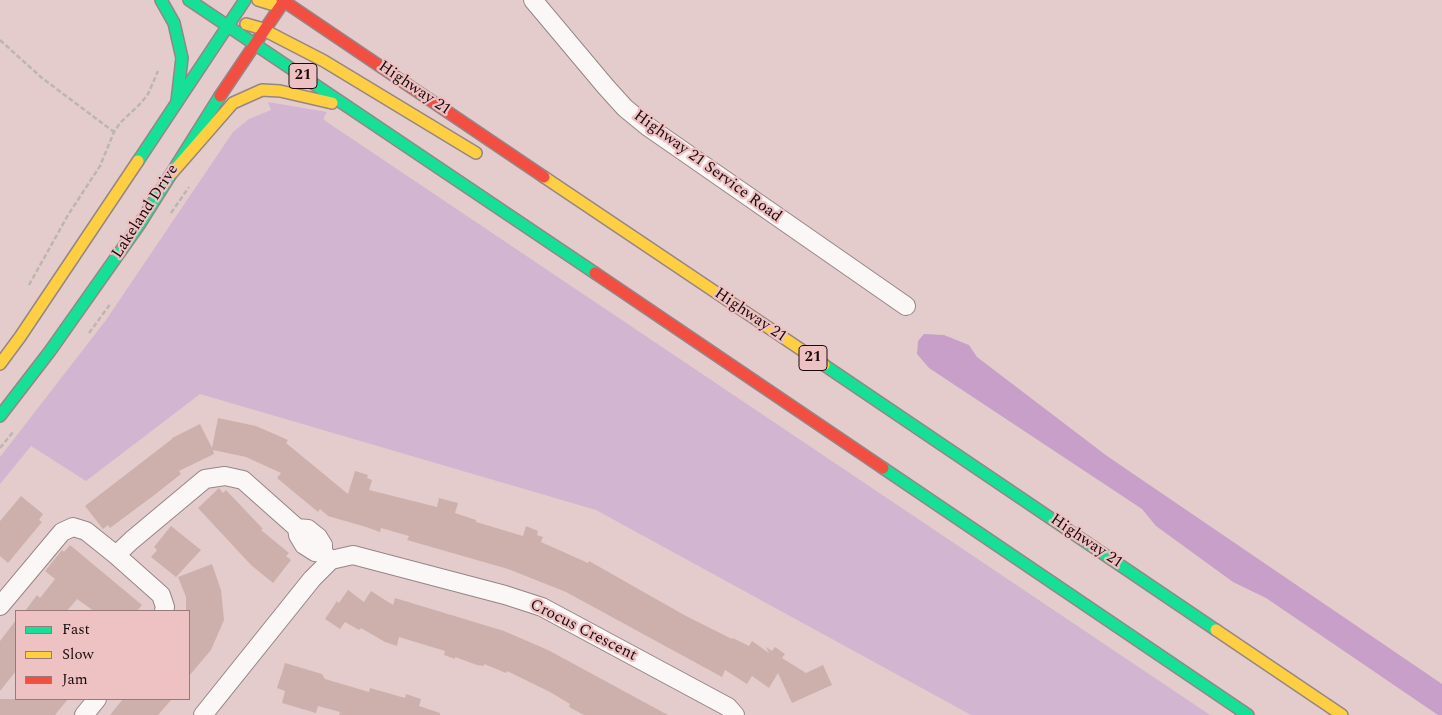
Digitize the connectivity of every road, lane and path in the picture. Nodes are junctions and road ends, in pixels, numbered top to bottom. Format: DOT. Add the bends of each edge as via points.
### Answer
graph roads {
  1 [pos="161,0"];
  2 [pos="188,0"];
  3 [pos="245,0"];
  4 [pos="258,0"];
  5 [pos="533,0"];
  6 [pos="279,1"];
  7 [pos="228,26"];
  8 [pos="262,29"];
  9 [pos="0,40"];
  10 [pos="254,44"];
  11 [pos="158,69"];
  12 [pos="177,101"];
  13 [pos="351,108"];
  14 [pos="114,132"];
  15 [pos="489,161"];
  16 [pos="515,171"];
  17 [pos="172,173"];
  18 [pos="566,192"];
  19 [pos="28,287"];
  20 [pos="906,306"];
  21 [pos="0,364"];
  22 [pos="0,416"];
  23 [pos="116,555"];
  24 [pos="327,556"];
  25 [pos="0,606"];
  26 [pos="164,610"];
  27 [pos="96,700"];
  28 [pos="208,713"];
  29 [pos="84,715"];
  30 [pos="735,715"];
  31 [pos="1248,715"];
  32 [pos="1342,715"];
  1 -- 12 [label="main road" via="174,23 182,58"];
  2 -- 7 [label="main road, 21"];
  3 -- 7 [label="main road"];
  4 -- 6 [label="main road, Highway 21"];
  5 -- 20 [label="street, Highway 21 Service Road" via="625,108"];
  6 -- 8 [label="main road"];
  6 -- 18 [label="main road, Highway 21 / 21"];
  7 -- 8 [label="main road" via="240,23"];
  7 -- 10 [label="main road, 21"];
  7 -- 12 [label="main road"];
  8 -- 10 [label="main road, Lakeland Drive"];
  8 -- 15 [label="main road" via="324,61"];
  9 -- 14 [label="path" via="42,78"];
  10 -- 13 [label="main road, 21"];
  10 -- 17 [label="main road, Lakeland Drive"];
  11 -- 14 [label="path" via="148,94"];
  12 -- 21 [label="main road"];
  13 -- 17 [label="main road" via="280,91 262,90 233,103"];
  13 -- 31 [label="main road, 21"];
  14 -- 19 [label="path" via="100,166"];
  16 -- 18 [label="main road"];
  17 -- 22 [label="main road, Lakeland Drive" via="89,298"];
  18 -- 32 [label="main road, Highway 21 / 21"];
  23 -- 24 [label="street" via="205,480 225,476 243,480 297,528 304,545"];
  23 -- 25 [label="street" via="86,531 74,527 62,532"];
  23 -- 26 [label="street" via="160,595"];
  24 -- 28 [label="street" via="312,580"];
  24 -- 30 [label="street, Crocus Crescent" via="352,555 542,607 728,707"];
  27 -- 29 [label="street"];
}
